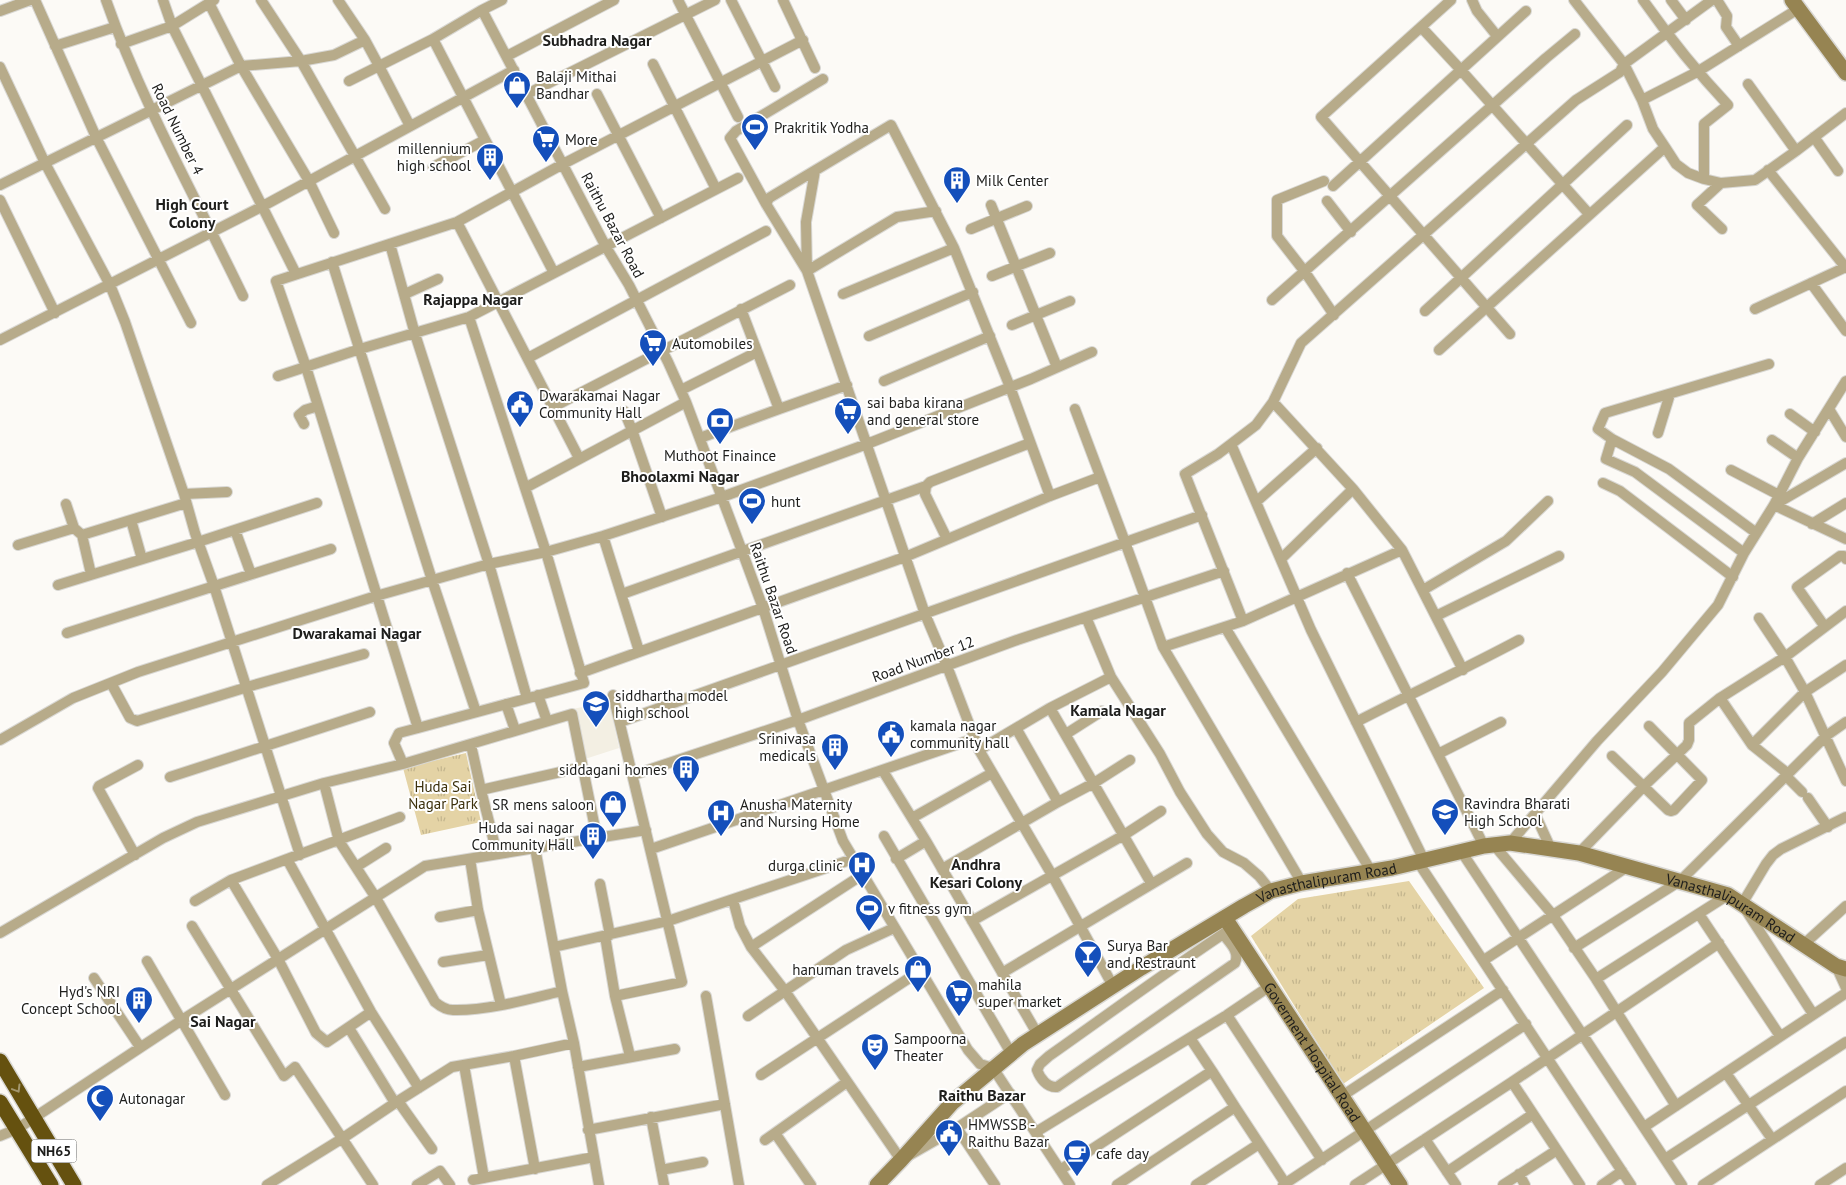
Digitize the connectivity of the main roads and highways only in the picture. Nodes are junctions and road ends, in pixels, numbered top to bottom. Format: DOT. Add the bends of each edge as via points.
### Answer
graph roads {
  1 [pos="0,1061"];
  2 [pos="0,1102"];
  3 [pos="51,1185"];
  4 [pos="74,1185"];
  1 -- 4 [label="highway, NH65, one-way"];
  2 -- 3 [label="highway, NH65"];
}
